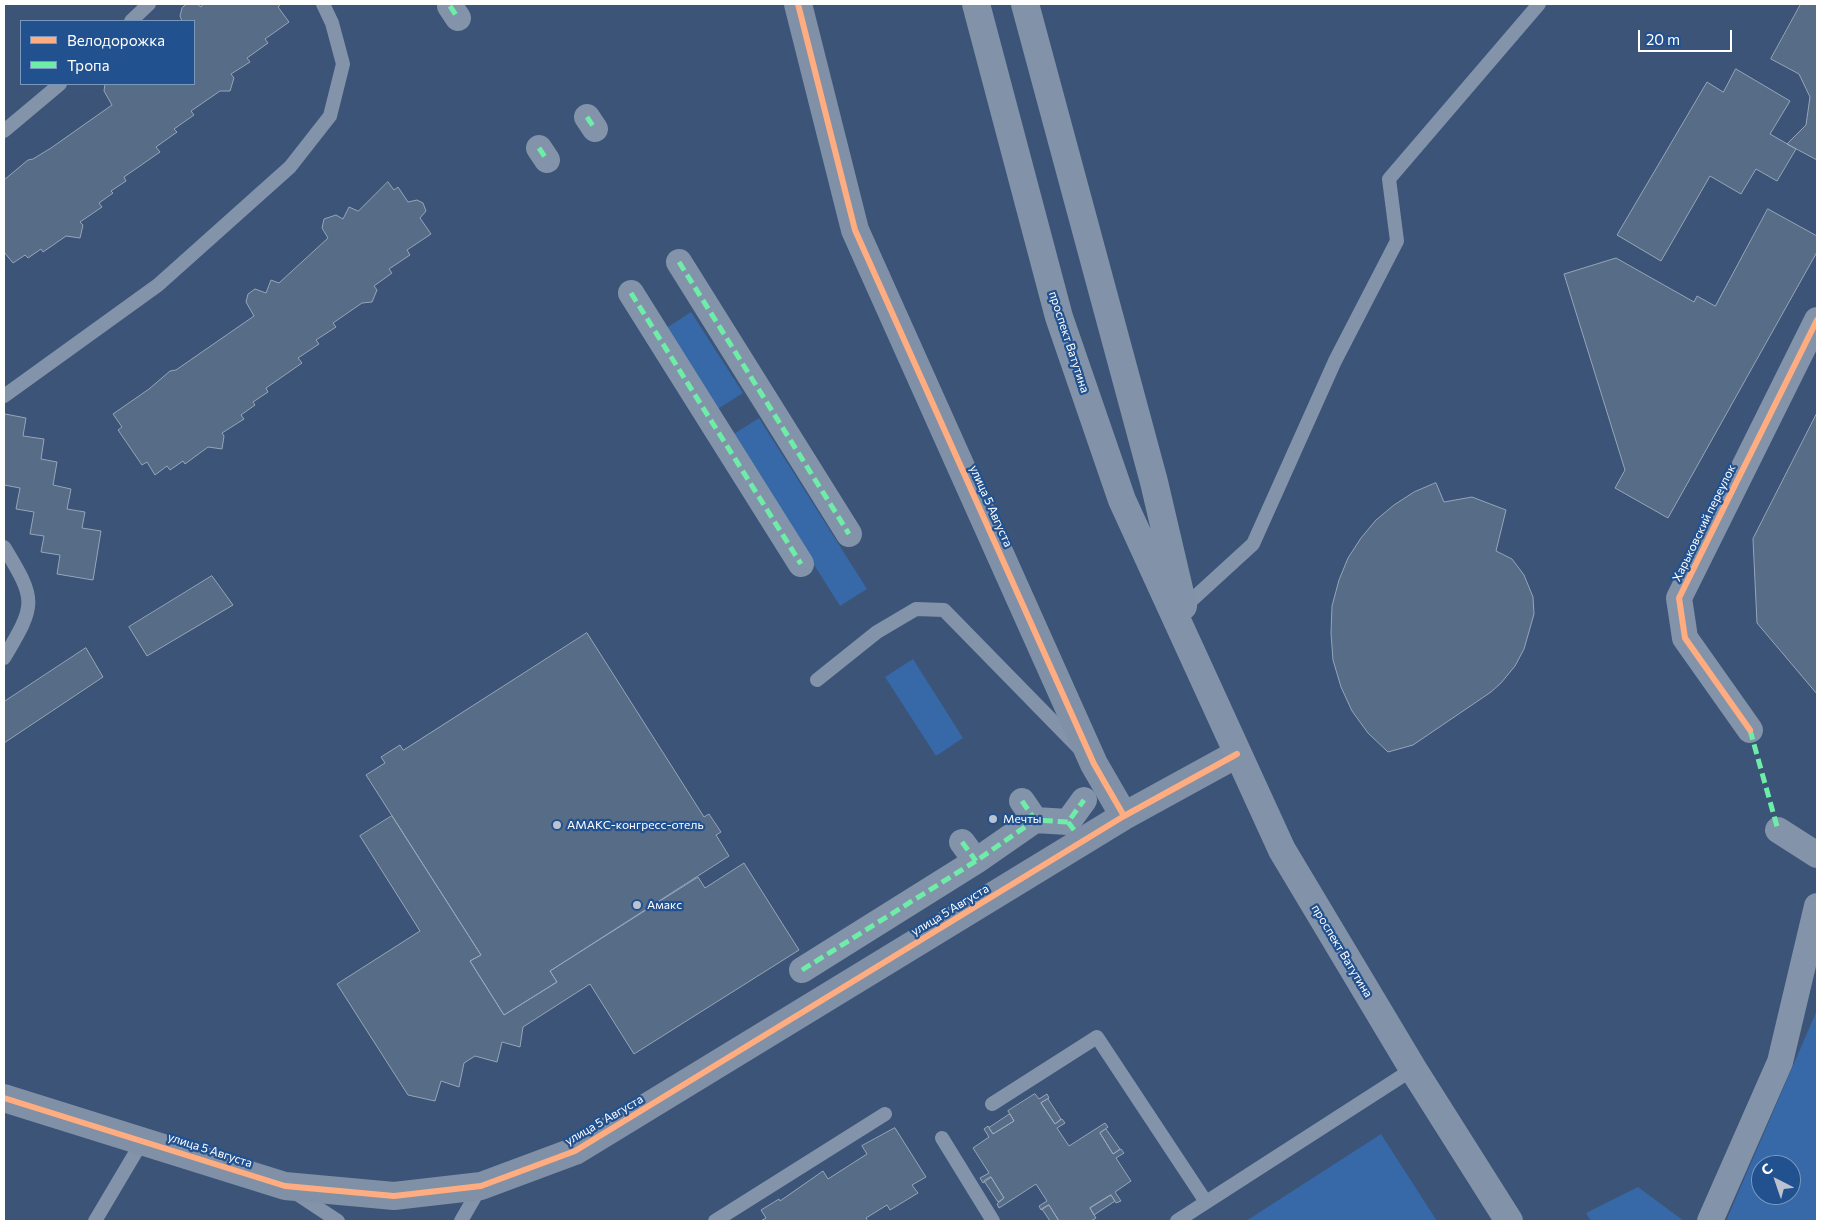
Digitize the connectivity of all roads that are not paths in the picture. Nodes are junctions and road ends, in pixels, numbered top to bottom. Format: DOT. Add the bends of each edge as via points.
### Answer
graph roads {
  1 [pos="149,4"];
  2 [pos="323,4"];
  3 [pos="798,4"];
  4 [pos="976,4"];
  5 [pos="1025,4"];
  6 [pos="1539,4"];
  7 [pos="132,20"];
  8 [pos="59,85"];
  9 [pos="4,131"];
  10 [pos="679,262"];
  11 [pos="631,293"];
  12 [pos="1817,320"];
  13 [pos="4,396"];
  14 [pos="849,534"];
  15 [pos="4,547"];
  16 [pos="801,564"];
  17 [pos="1183,608"];
  18 [pos="4,658"];
  19 [pos="1197,668"];
  20 [pos="817,680"];
  21 [pos="1750,730"];
  22 [pos="1237,754"];
  23 [pos="1094,764"];
  24 [pos="1084,800"];
  25 [pos="1124,816"];
  26 [pos="1778,830"];
  27 [pos="1817,855"];
  28 [pos="1817,906"];
  29 [pos="802,970"];
  30 [pos="1413,1069"];
  31 [pos="4,1098"];
  32 [pos="992,1104"];
  33 [pos="885,1114"];
  34 [pos="942,1138"];
  35 [pos="142,1140"];
  36 [pos="286,1186"];
  37 [pos="481,1186"];
  38 [pos="1206,1202"];
  39 [pos="95,1221"];
  40 [pos="338,1221"];
  41 [pos="461,1221"];
  42 [pos="715,1221"];
  43 [pos="993,1221"];
  44 [pos="1177,1221"];
  45 [pos="1509,1221"];
  46 [pos="1710,1221"];
  1 -- 7 [label="lane"];
  2 -- 13 [label="lane" via="344,64 330,116 290,168 158,285"];
  3 -- 23 [label="street, улица 5 Августа" via="854,230"];
  4 -- 19 [label="main road, проспект Ватутина" via="1059,317 1122,500"];
  5 -- 17 [label="main road, проспект Ватутина" via="1154,482"];
  6 -- 17 [label="lane" via="1390,179 1397,241 1334,361 1253,544"];
  8 -- 9 [label="lane"];
  10 -- 14 [label="street"];
  11 -- 16 [label="street"];
  12 -- 21 [label="street, Харьковский переулок" via="1679,598 1685,638"];
  15 -- 18 [label="lane" via="24,580 30,600 23,626"];
  17 -- 19 [label="main road, проспект Ватутина"];
  19 -- 22 [label="main road, проспект Ватутина"];
  20 -- 23 [label="lane" via="877,632 916,609 944,610"];
  22 -- 25 [label="street, улица 5 Августа"];
  22 -- 30 [label="main road, проспект Ватутина" via="1282,850"];
  23 -- 25 [label="street, улица 5 Августа"];
  24 -- 29 [label="street" via="1071,826 1028,811"];
  25 -- 37 [label="street, улица 5 Августа" via="575,1151"];
  26 -- 27 [label="street"];
  28 -- 46 [label="street" via="1780,1062"];
  30 -- 38 [label="lane"];
  30 -- 45 [label="main road, проспект Ватутина"];
  31 -- 35 [label="street, улица 5 Августа"];
  32 -- 38 [label="lane" via="1097,1037"];
  33 -- 42 [label="lane"];
  34 -- 43 [label="lane"];
  35 -- 36 [label="street, улица 5 Августа"];
  35 -- 39 [label="lane"];
  36 -- 37 [label="street, улица 5 Августа" via="394,1196"];
  36 -- 40 [label="lane"];
  37 -- 41 [label="lane"];
  38 -- 44 [label="lane"];
}
